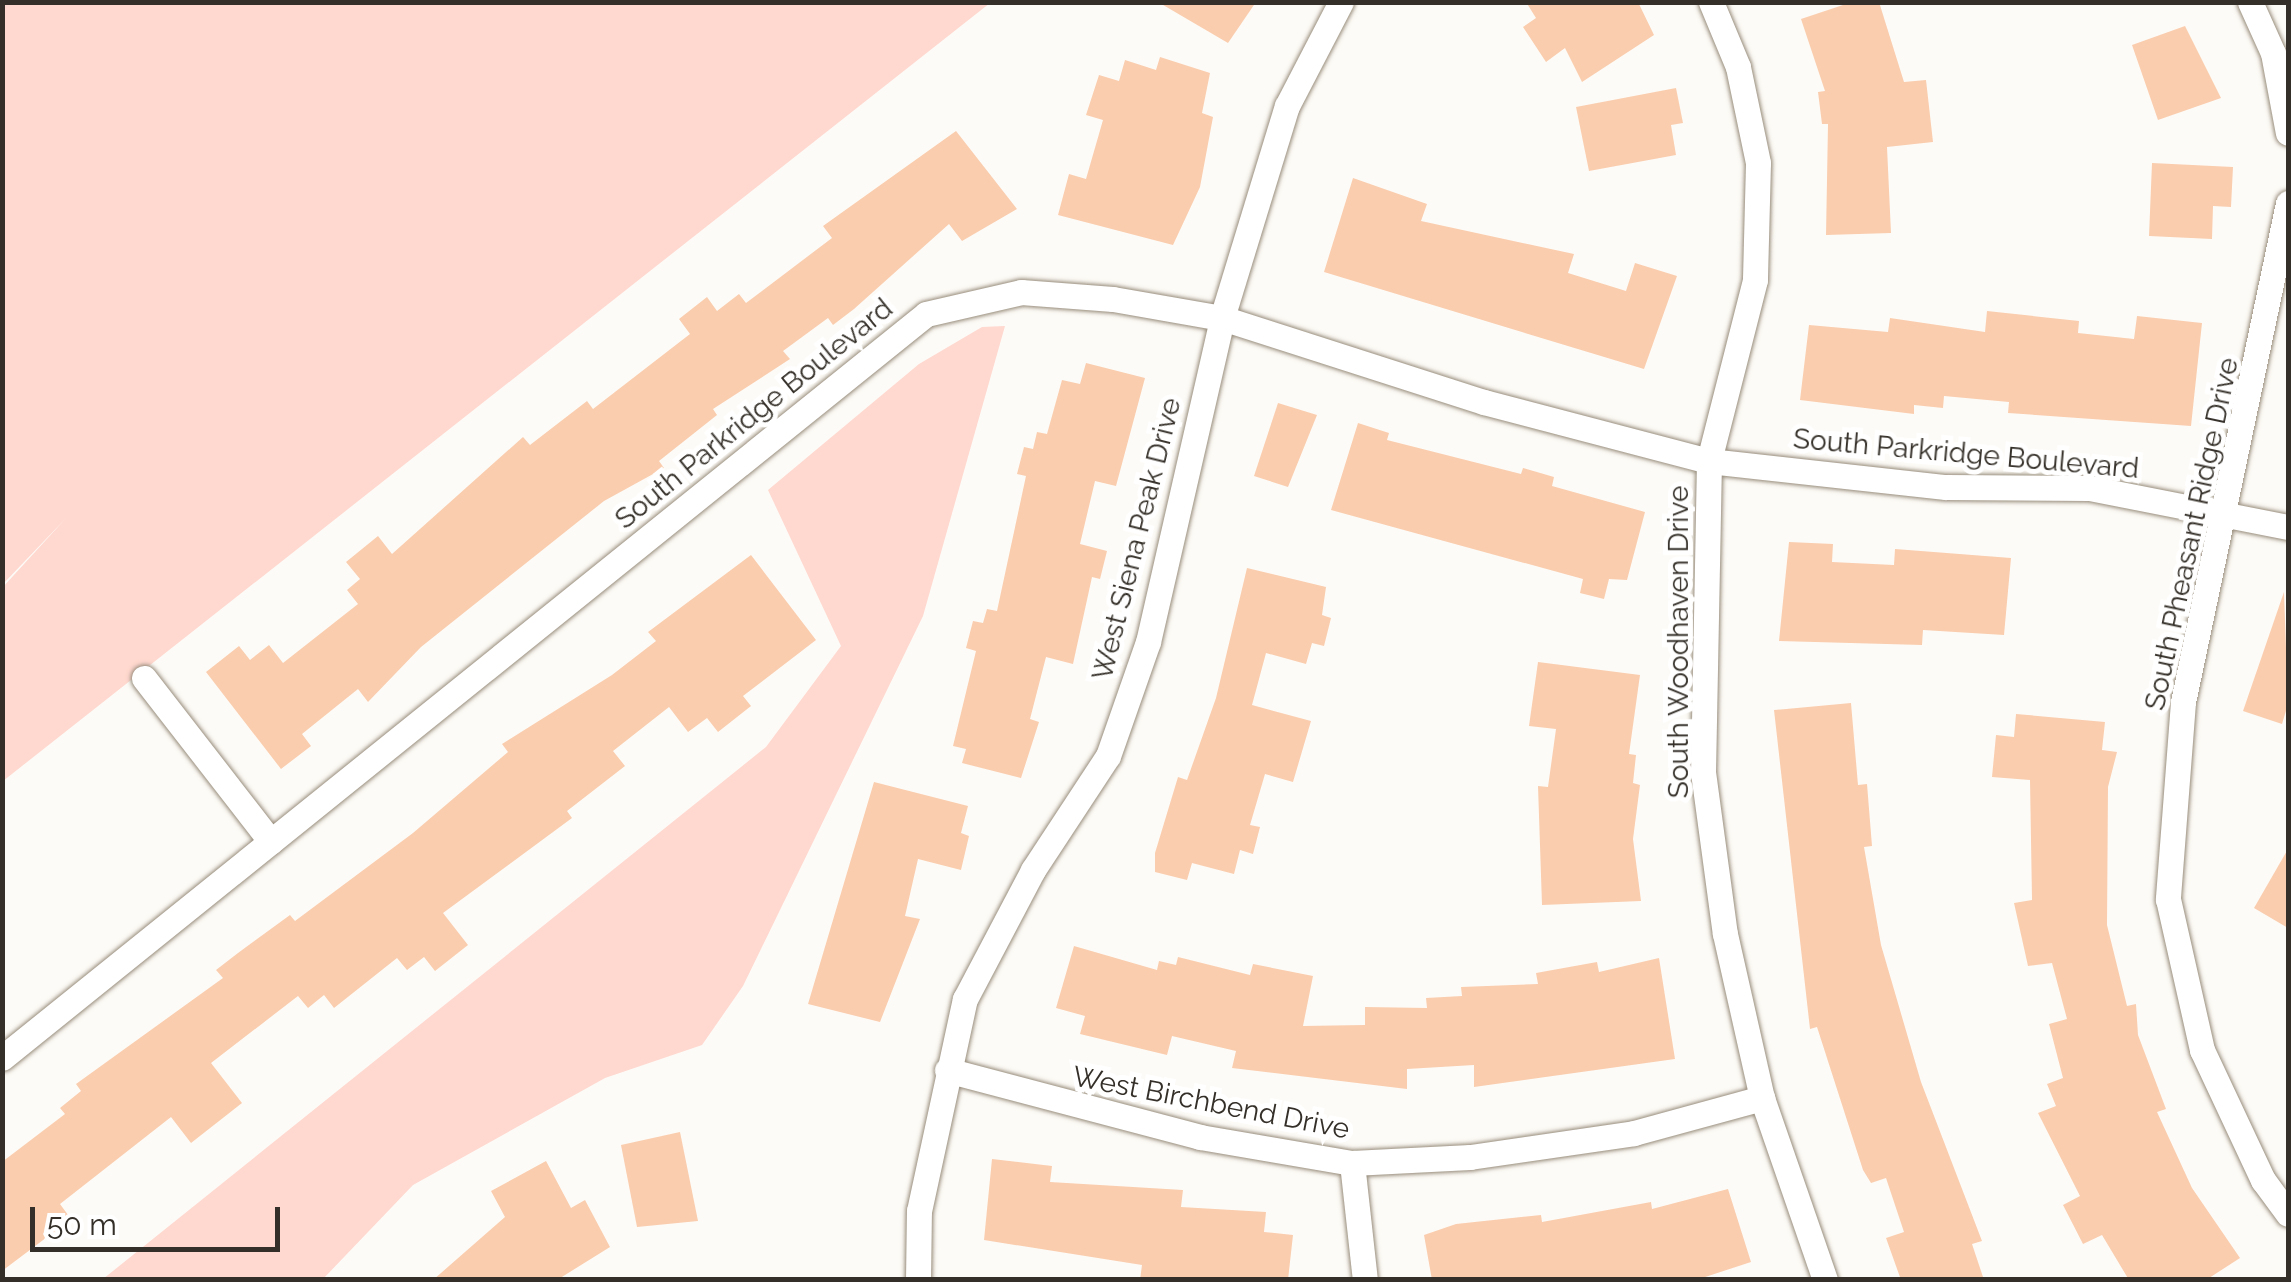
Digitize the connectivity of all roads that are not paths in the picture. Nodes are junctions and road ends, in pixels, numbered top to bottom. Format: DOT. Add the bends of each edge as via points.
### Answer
graph roads {
  1 [pos="1341,2"];
  2 [pos="1711,2"];
  3 [pos="2250,2"];
  4 [pos="2288,133"];
  5 [pos="2288,203"];
  6 [pos="1222,318"];
  7 [pos="1710,460"];
  8 [pos="2224,512"];
  9 [pos="2288,528"];
  10 [pos="144,678"];
  11 [pos="272,842"];
  12 [pos="2,1058"];
  13 [pos="947,1070"];
  14 [pos="1762,1098"];
  15 [pos="1352,1163"];
  16 [pos="2288,1214"];
  17 [pos="918,1280"];
  18 [pos="1364,1280"];
  19 [pos="1825,1280"];
  1 -- 6 [label="street, West Siena Peak Drive" via="1286,106"];
  2 -- 7 [label="street, South Woodhaven Drive" via="1738,67 1758,163 1755,280"];
  3 -- 4 [label="street" via="2273,53"];
  5 -- 8 [label="street, South Pheasant Ridge Drive"];
  6 -- 7 [label="street, South Parkridge Boulevard" via="1484,402"];
  6 -- 11 [label="street, South Parkridge Boulevard" via="1021,292 926,314"];
  6 -- 13 [label="street, West Siena Peak Drive" via="1148,642 1108,756 1032,870 964,999"];
  7 -- 8 [label="street, South Parkridge Boulevard" via="1946,487 2089,488"];
  7 -- 14 [label="street, South Woodhaven Drive" via="1702,772 1725,934"];
  8 -- 9 [label="street, South Parkridge Boulevard"];
  8 -- 16 [label="street, South Pheasant Ridge Drive" via="2183,702 2168,899 2202,1050 2263,1180"];
  10 -- 11 [label="street"];
  11 -- 12 [label="street, South Parkridge Boulevard"];
  13 -- 15 [label="street, West Birchbend Drive" via="1200,1137"];
  13 -- 17 [label="street, West Siena Peak Drive" via="919,1212"];
  14 -- 15 [label="street, West Birchbend Drive" via="1634,1133 1470,1157"];
  14 -- 19 [label="street, South Woodhaven Drive"];
  15 -- 18 [label="street"];
}
